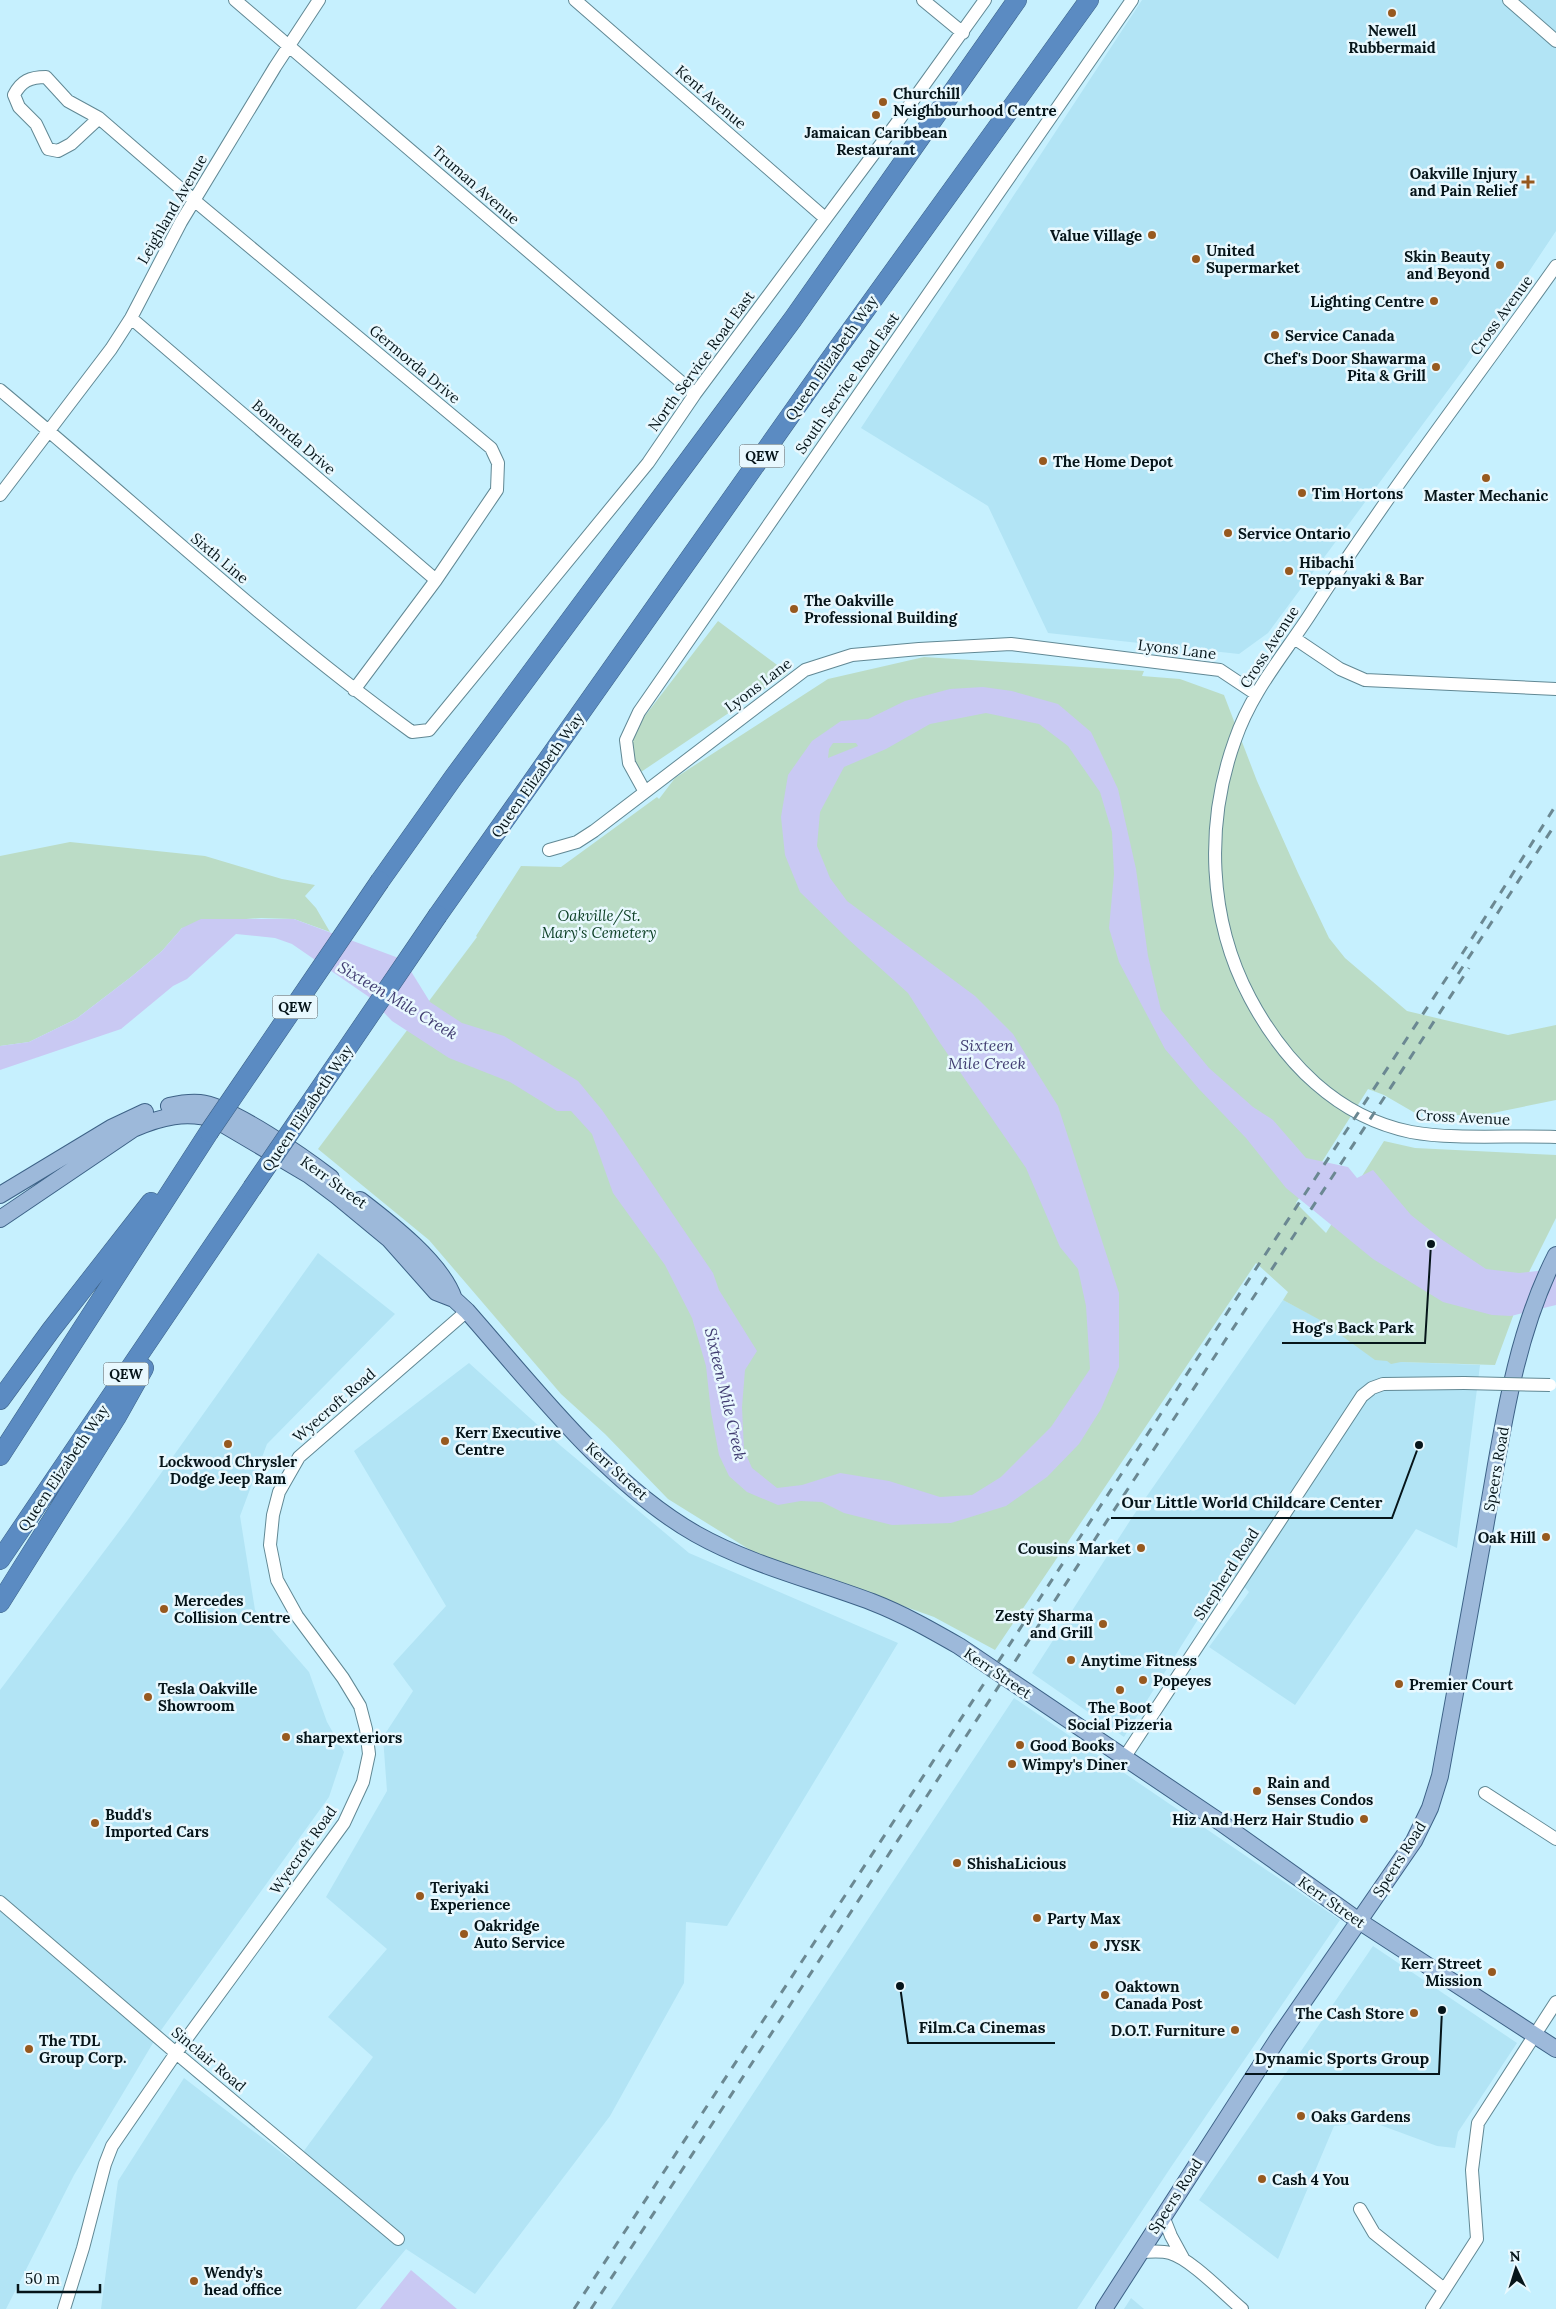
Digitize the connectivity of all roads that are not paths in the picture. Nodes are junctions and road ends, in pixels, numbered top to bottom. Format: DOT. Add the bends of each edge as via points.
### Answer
graph roads {
  1 [pos="235,0"];
  2 [pos="319,0"];
  3 [pos="575,0"];
  4 [pos="923,0"];
  5 [pos="985,0"];
  6 [pos="1017,0"];
  7 [pos="1089,0"];
  8 [pos="1132,0"];
  9 [pos="1509,0"];
  10 [pos="963,33"];
  11 [pos="1556,41"];
  12 [pos="288,46"];
  13 [pos="99,118"];
  14 [pos="195,201"];
  15 [pos="826,218"];
  16 [pos="1556,266"];
  17 [pos="131,318"];
  18 [pos="0,390"];
  19 [pos="695,394"];
  20 [pos="48,430"];
  21 [pos="0,495"];
  22 [pos="436,580"];
  23 [pos="1294,638"];
  24 [pos="1556,689"];
  25 [pos="354,690"];
  26 [pos="1256,694"];
  27 [pos="429,730"];
  28 [pos="645,792"];
  29 [pos="549,850"];
  30 [pos="209,1132"];
  31 [pos="1556,1137"];
  32 [pos="0,1195"];
  33 [pos="0,1219"];
  34 [pos="1556,1255"];
  35 [pos="201,1264"];
  36 [pos="454,1299"];
  37 [pos="467,1311"];
  38 [pos="1553,1385"];
  39 [pos="0,1400"];
  40 [pos="0,1456"];
  41 [pos="0,1560"];
  42 [pos="0,1604"];
  43 [pos="1124,1758"];
  44 [pos="1485,1793"];
  45 [pos="1556,1839"];
  46 [pos="0,1902"];
  47 [pos="1359,1922"];
  48 [pos="1556,2002"];
  49 [pos="1534,2034"];
  50 [pos="1556,2049"];
  51 [pos="176,2053"];
  52 [pos="1360,2209"];
  53 [pos="1163,2216"];
  54 [pos="398,2239"];
  55 [pos="1138,2252"];
  56 [pos="1183,2258"];
  57 [pos="1444,2289"];
  58 [pos="64,2309"];
  59 [pos="1104,2309"];
  60 [pos="1242,2309"];
  61 [pos="1432,2309"];
  1 -- 12 [label="street, Truman Avenue"];
  2 -- 12 [label="street, Leighland Avenue"];
  3 -- 15 [label="street, Kent Avenue"];
  4 -- 10 [label="street"];
  5 -- 10 [label="street, North Service Road East"];
  6 -- 30 [label="highway, QEW, bridge" via="793,319 453,778"];
  7 -- 35 [label="highway, Queen Elizabeth Way / QEW, bridge" via="828,362 438,915"];
  8 -- 28 [label="street, South Service Road East" via="639,712 626,740 629,762"];
  9 -- 11 [label="street"];
  10 -- 15 [label="street, North Service Road East"];
  12 -- 14 [label="street, Leighland Avenue"];
  12 -- 19 [label="street, Truman Avenue"];
  13 -- 13 [label="street, Germorda Drive" via="68,101 46,77 33,77 19,85 14,95 19,107 36,124 48,149 58,151 71,144"];
  13 -- 14 [label="street, Germorda Drive"];
  14 -- 17 [label="street, Leighland Avenue"];
  14 -- 22 [label="street, Germorda Drive" via="491,448 498,463 496,490"];
  15 -- 19 [label="street, North Service Road East"];
  16 -- 23 [label="street, Cross Avenue" via="1343,562"];
  17 -- 20 [label="street, Leighland Avenue"];
  17 -- 22 [label="street, Bomorda Drive"];
  18 -- 20 [label="street, Sixth Line"];
  19 -- 27 [label="street, North Service Road East" via="648,462"];
  20 -- 21 [label="street, Leighland Avenue"];
  20 -- 25 [label="street, Sixth Line"];
  22 -- 25 [label="street, Germorda Drive"];
  23 -- 24 [label="street" via="1340,669 1365,680"];
  23 -- 26 [label="street, Cross Avenue"];
  25 -- 27 [label="street, Sixth Line" via="412,732"];
  26 -- 28 [label="street, Lyons Lane" via="1220,670 1012,644 852,655 804,670"];
  26 -- 31 [label="street, Cross Avenue" via="1235,739 1228,763 1214,846 1222,923 1234,961 1260,1016 1288,1055 1313,1081 1326,1093 1367,1117 1428,1134"];
  28 -- 29 [label="street, Lyons Lane" via="577,842"];
  30 -- 39 [label="highway" via="69,1306"];
  30 -- 40 [label="highway, QEW"];
  32 -- 36 [label="main road, Kerr Street" via="130,1118 161,1107 201,1103 260,1130 314,1165 377,1213 428,1260 450,1286"];
  33 -- 36 [label="main road, Kerr Street" via="133,1129 169,1116 201,1115 253,1141 337,1196 389,1239 436,1292"];
  34 -- 47 [label="main road, Speers Road" via="1538,1296 1519,1358 1499,1447 1440,1776 1430,1808 1414,1841"];
  35 -- 41 [label="highway, Queen Elizabeth Way / QEW"];
  35 -- 42 [label="highway" via="116,1418"];
  36 -- 37 [label="main road, Kerr Street"];
  37 -- 43 [label="main road, Kerr Street" via="590,1448 633,1490 696,1534 745,1557 915,1620 959,1646"];
  37 -- 51 [label="street, Wyecroft Road" via="299,1457 279,1492 270,1544 277,1580 297,1616 360,1706 369,1754 363,1782 344,1823"];
  38 -- 43 [label="street, Shepherd Road, bridge" via="1383,1384 1362,1396"];
  43 -- 47 [label="main road, Kerr Street"];
  44 -- 45 [label="street"];
  46 -- 51 [label="street, Sinclair Road"];
  47 -- 49 [label="main road, Kerr Street"];
  47 -- 53 [label="main road, Speers Road" via="1279,2037"];
  48 -- 49 [label="street"];
  49 -- 50 [label="main road, Kerr Street"];
  49 -- 57 [label="street" via="1478,2123 1472,2170 1477,2239"];
  51 -- 54 [label="street, Sinclair Road"];
  51 -- 58 [label="street, Wyecroft Road" via="112,2146"];
  52 -- 57 [label="street" via="1374,2233"];
  53 -- 55 [label="main road, Speers Road"];
  53 -- 56 [label="street"];
  55 -- 56 [label="street" via="1170,2252"];
  55 -- 59 [label="main road, Speers Road"];
  56 -- 60 [label="street"];
  57 -- 61 [label="street"];
}
